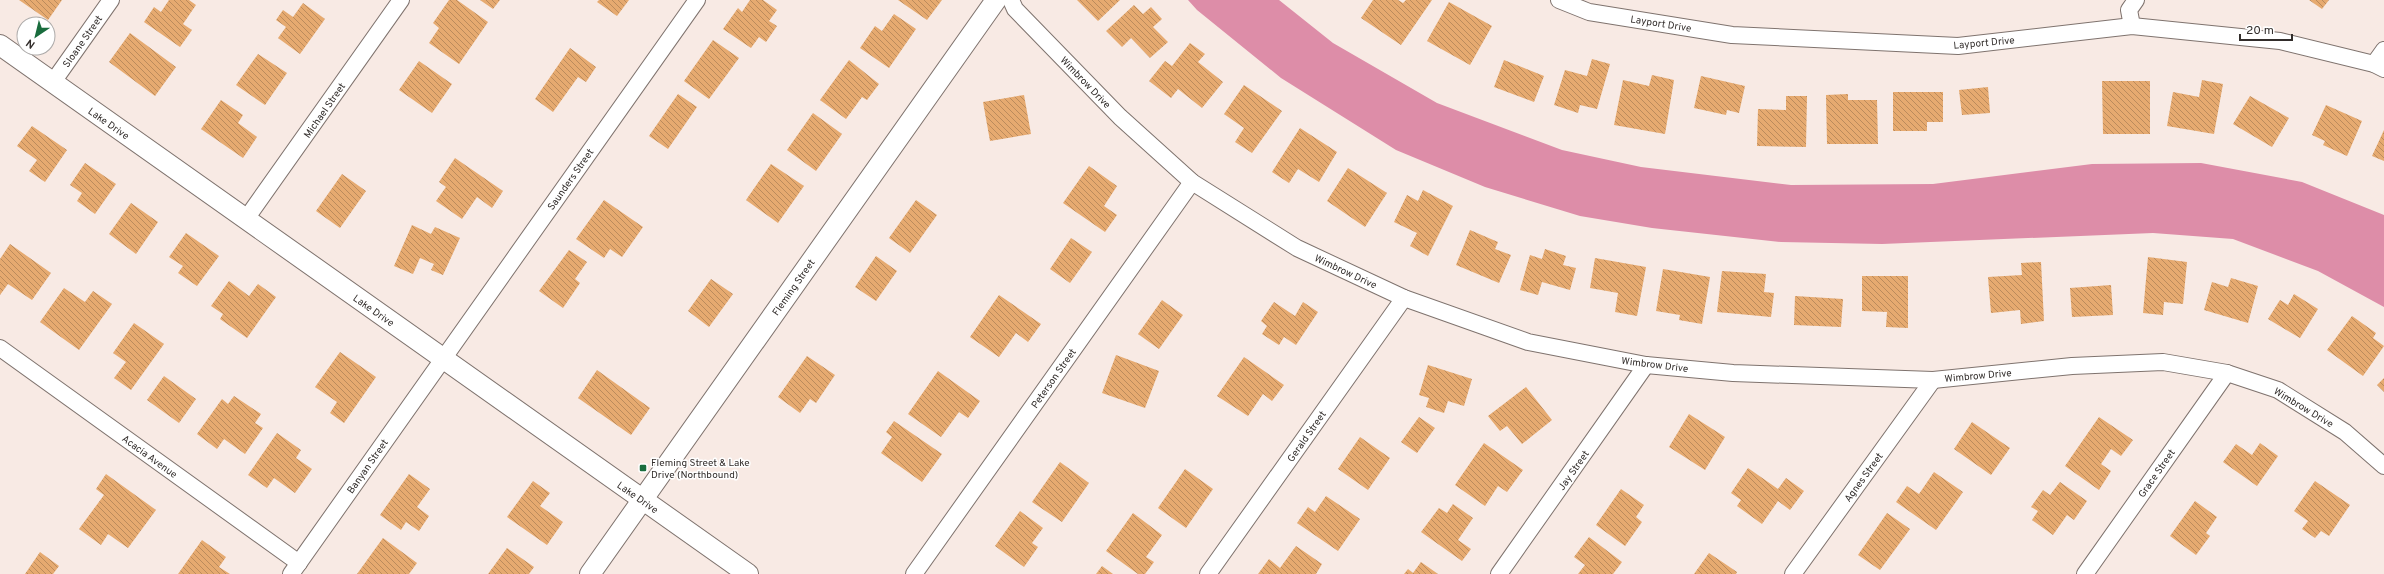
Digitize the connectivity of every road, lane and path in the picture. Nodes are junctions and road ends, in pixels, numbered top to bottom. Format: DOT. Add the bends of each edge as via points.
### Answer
graph roads {
  1 [pos="111,0"];
  2 [pos="401,0"];
  3 [pos="697,0"];
  4 [pos="996,0"];
  5 [pos="1011,0"];
  6 [pos="1558,0"];
  7 [pos="2136,0"];
  8 [pos="1593,6"];
  9 [pos="2132,26"];
  10 [pos="0,45"];
  11 [pos="2384,50"];
  12 [pos="2379,66"];
  13 [pos="53,82"];
  14 [pos="1192,182"];
  15 [pos="246,219"];
  16 [pos="1404,298"];
  17 [pos="0,348"];
  18 [pos="443,358"];
  19 [pos="1646,365"];
  20 [pos="2227,372"];
  21 [pos="1933,380"];
  22 [pos="2384,466"];
  23 [pos="642,499"];
  24 [pos="295,568"];
  25 [pos="590,574"];
  26 [pos="748,574"];
  27 [pos="914,574"];
  28 [pos="1208,574"];
  29 [pos="1499,574"];
  30 [pos="1794,574"];
  31 [pos="2085,574"];
  1 -- 13 [label="street, Sloane Street"];
  2 -- 15 [label="street, Michael Street"];
  3 -- 18 [label="street, Saunders Street"];
  4 -- 23 [label="street, Fleming Street"];
  5 -- 14 [label="street, Wimbrow Drive" via="1015,9 1120,117"];
  6 -- 8 [label="street, Layport Drive"];
  7 -- 9 [label="street" via="2129,10"];
  8 -- 9 [label="street, Layport Drive" via="1732,34 1958,46"];
  9 -- 12 [label="street, Layport Drive" via="2280,41"];
  10 -- 13 [label="street, Lake Drive"];
  11 -- 12 [label="street"];
  13 -- 15 [label="street, Lake Drive"];
  14 -- 16 [label="street, Wimbrow Drive" via="1296,248"];
  14 -- 27 [label="street, Peterson Street"];
  15 -- 18 [label="street, Lake Drive"];
  16 -- 19 [label="street, Wimbrow Drive" via="1528,342"];
  16 -- 28 [label="street, Gerald Street"];
  17 -- 24 [label="street, Acacia Avenue"];
  18 -- 23 [label="street, Lake Drive"];
  18 -- 24 [label="street, Banyan Street"];
  19 -- 21 [label="street, Wimbrow Drive" via="1733,372"];
  19 -- 29 [label="street, Jay Street"];
  20 -- 21 [label="street, Wimbrow Drive" via="2163,362 2072,366"];
  20 -- 22 [label="street, Wimbrow Drive" via="2278,390 2345,432"];
  20 -- 31 [label="street, Grace Street"];
  21 -- 30 [label="street, Agnes Street"];
  23 -- 25 [label="street, Fleming Street"];
  23 -- 26 [label="street, Lake Drive"];
}
